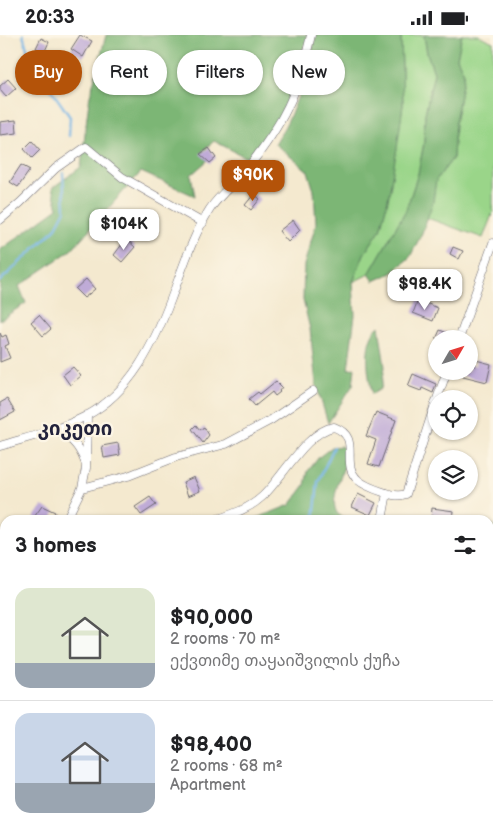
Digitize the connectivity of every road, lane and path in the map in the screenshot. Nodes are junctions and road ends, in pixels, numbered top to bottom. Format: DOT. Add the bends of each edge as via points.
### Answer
graph roads {
  1 [pos="311,35"];
  2 [pos="0,220"];
  3 [pos="203,223"];
  4 [pos="493,243"];
  5 [pos="462,330"];
  6 [pos="314,391"];
  7 [pos="87,415"];
  8 [pos="428,427"];
  9 [pos="52,430"];
  10 [pos="0,445"];
  11 [pos="86,468"];
  12 [pos="82,488"];
  13 [pos="387,493"];
  14 [pos="68,515"];
  15 [pos="230,515"];
  16 [pos="383,515"];
  1 -- 3 [label="street" via="302,75 272,138 211,208"];
  2 -- 3 [label="street" via="56,168 86,147 122,177"];
  3 -- 7 [label="street" via="195,234 157,336 134,375"];
  4 -- 5 [label="street"];
  6 -- 12 [label="street" via="271,420 226,444"];
  7 -- 9 [label="street"];
  7 -- 11 [label="street"];
  8 -- 13 [label="street" via="406,494"];
  9 -- 10 [label="street"];
  9 -- 11 [label="street" via="64,433 76,443"];
  11 -- 12 [label="street"];
  12 -- 14 [label="street"];
  13 -- 15 [label="street" via="369,487 352,473 349,439 342,430 334,427 316,435 263,495 245,510"];
  13 -- 16 [label="street"];
}
